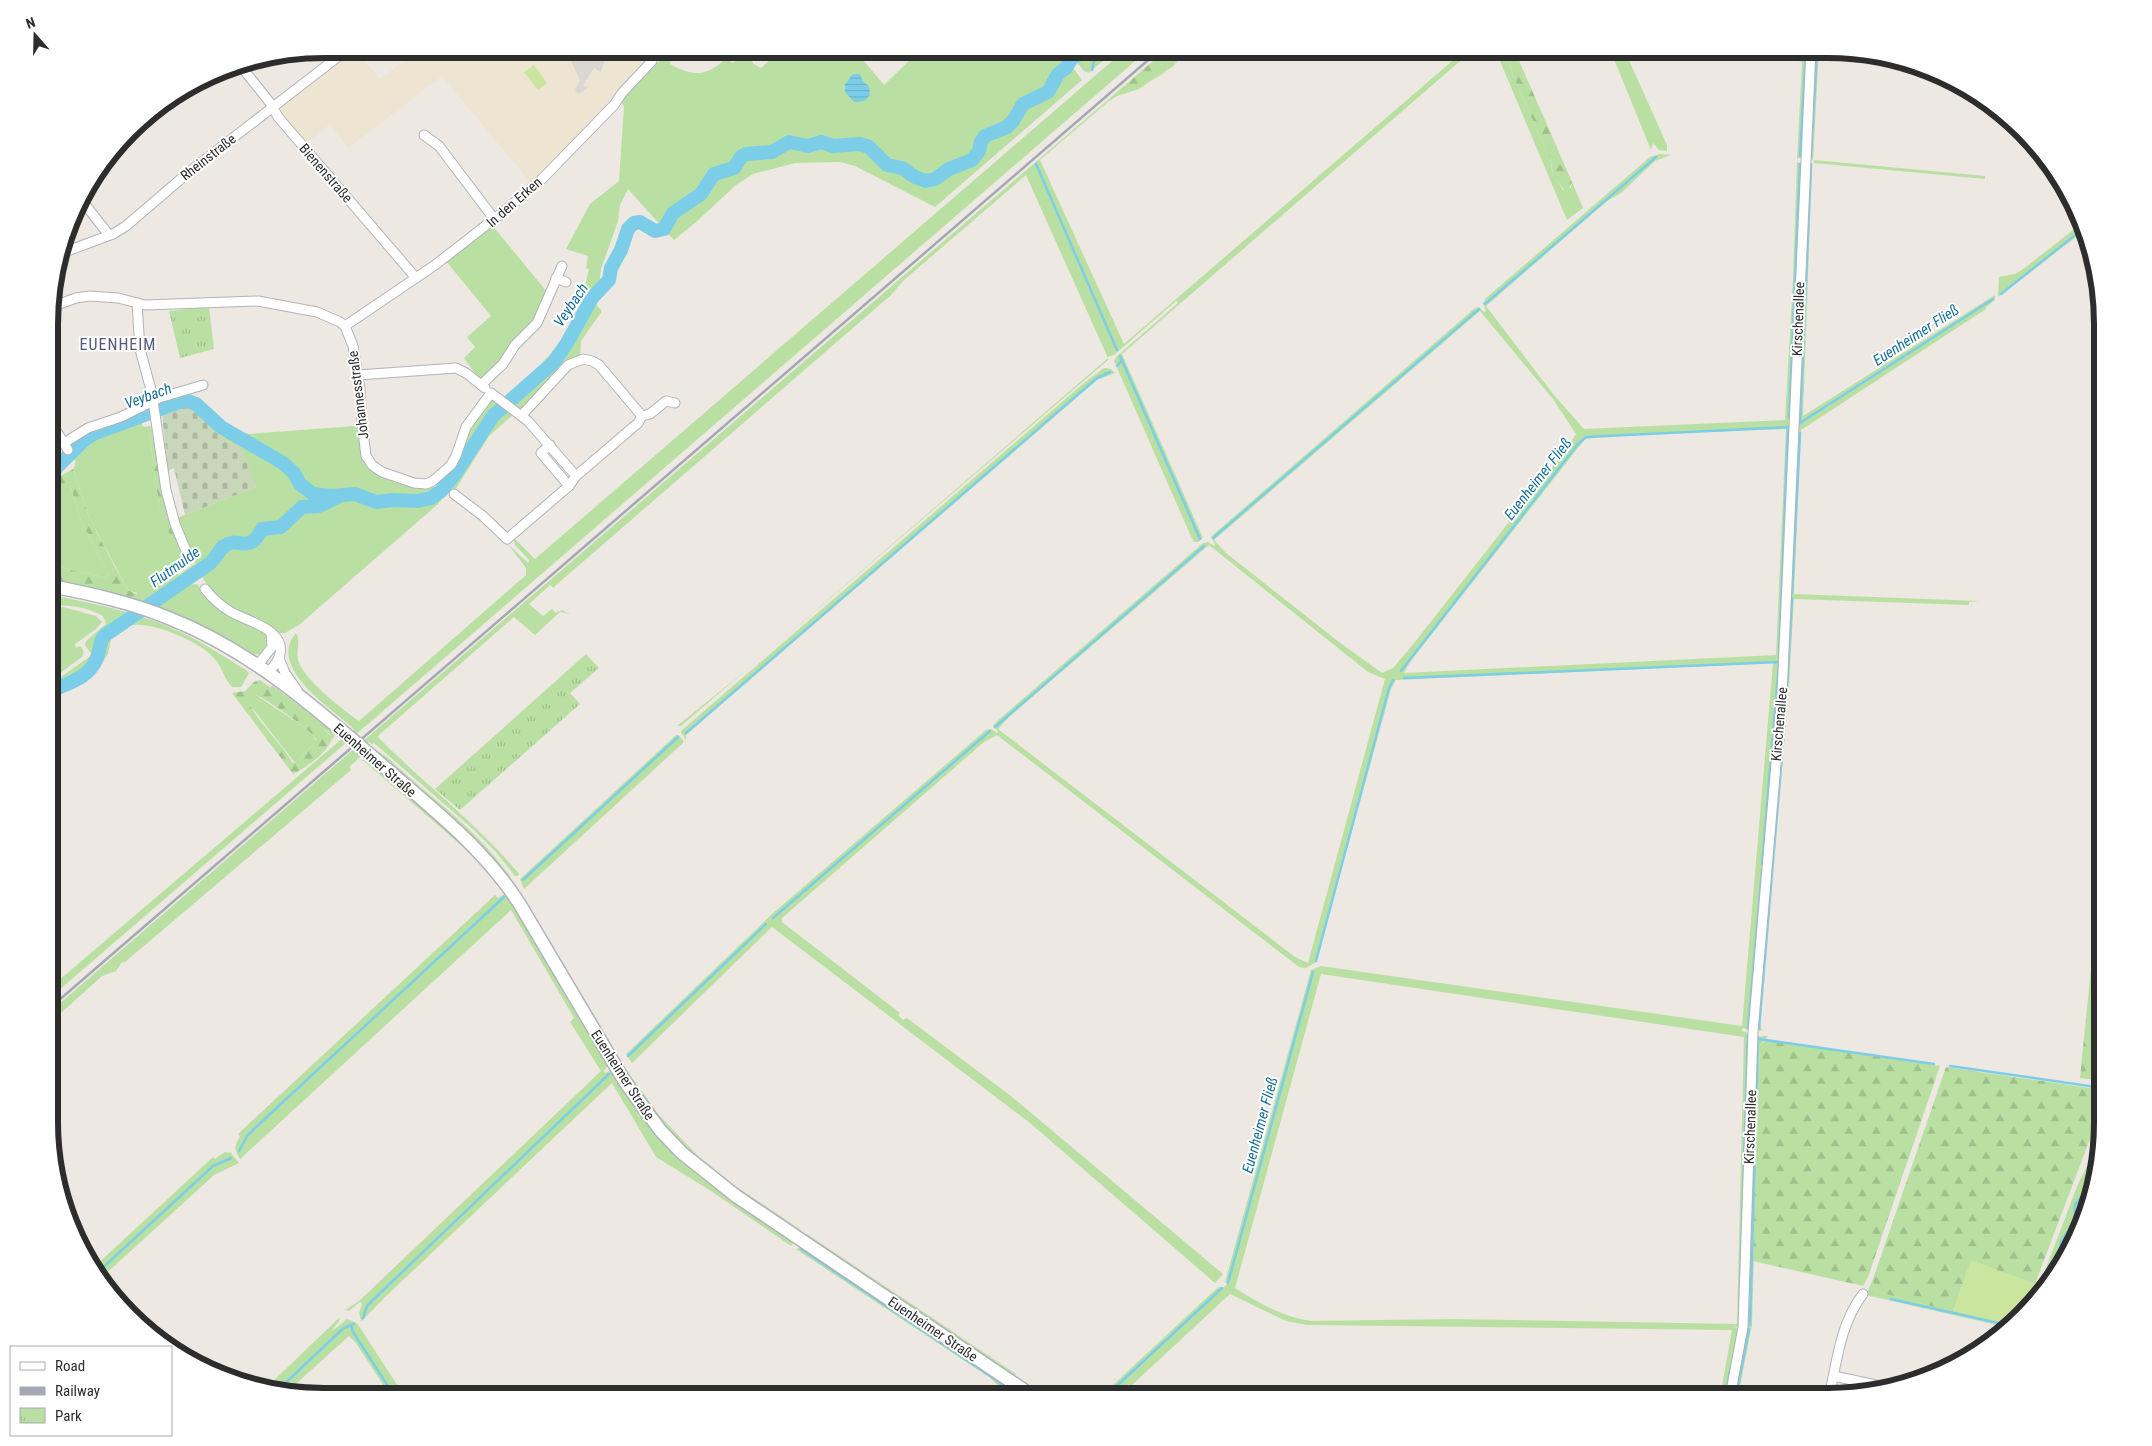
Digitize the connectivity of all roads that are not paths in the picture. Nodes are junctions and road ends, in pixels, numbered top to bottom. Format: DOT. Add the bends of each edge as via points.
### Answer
graph roads {
  1 [pos="336,58"];
  2 [pos="652,58"];
  3 [pos="1810,58"];
  4 [pos="244,70"];
  5 [pos="273,107"];
  6 [pos="424,135"];
  7 [pos="86,205"];
  8 [pos="494,220"];
  9 [pos="109,235"];
  10 [pos="68,251"];
  11 [pos="562,266"];
  12 [pos="416,278"];
  13 [pos="556,278"];
  14 [pos="566,282"];
  15 [pos="58,304"];
  16 [pos="137,304"];
  17 [pos="346,326"];
  18 [pos="358,375"];
  19 [pos="203,385"];
  20 [pos="481,385"];
  21 [pos="491,393"];
  22 [pos="153,403"];
  23 [pos="675,403"];
  24 [pos="522,415"];
  25 [pos="642,416"];
  26 [pos="58,433"];
  27 [pos="550,446"];
  28 [pos="576,476"];
  29 [pos="570,486"];
  30 [pos="454,494"];
  31 [pos="189,558"];
  32 [pos="58,588"];
  33 [pos="205,589"];
  34 [pos="270,633"];
  35 [pos="279,658"];
  36 [pos="263,669"];
  37 [pos="305,700"];
  38 [pos="1863,1294"];
  39 [pos="1834,1376"];
  40 [pos="1014,1384"];
  41 [pos="1872,1384"];
  42 [pos="1012,1388"];
  43 [pos="1020,1388"];
  44 [pos="1732,1388"];
  45 [pos="1832,1388"];
  1 -- 5 [label="street, Rheinstraße"];
  2 -- 8 [label="street, In den Erken" via="614,105 532,188"];
  3 -- 44 [label="street, Kirschenallee" via="1782,694 1753,1032 1743,1327"];
  4 -- 5 [label="street, Bienenstraße"];
  5 -- 9 [label="street, Rheinstraße" via="188,172 132,221"];
  5 -- 12 [label="street, Bienenstraße" via="290,132"];
  6 -- 8 [label="street" via="438,146"];
  7 -- 9 [label="street"];
  8 -- 12 [label="street, In den Erken"];
  9 -- 10 [label="street, Rheinstraße"];
  11 -- 13 [label="street"];
  12 -- 17 [label="street, In den Erken"];
  13 -- 14 [label="street"];
  13 -- 20 [label="street" via="537,323"];
  15 -- 16 [label="street" via="90,296 118,298"];
  16 -- 17 [label="street" via="274,302 317,312"];
  16 -- 22 [label="street" via="140,349"];
  17 -- 18 [label="street, Johannesstraße"];
  18 -- 20 [label="street" via="456,368"];
  18 -- 21 [label="street, Johannesstraße" via="369,461 376,469 414,483 429,483 442,475 453,462 466,426"];
  19 -- 22 [label="street"];
  20 -- 21 [label="street"];
  21 -- 24 [label="street"];
  22 -- 26 [label="street" via="88,428 66,446"];
  22 -- 31 [label="street" via="166,490"];
  23 -- 25 [label="street" via="666,402"];
  24 -- 25 [label="street" via="568,365 583,359 599,365"];
  24 -- 27 [label="street"];
  25 -- 28 [label="street"];
  27 -- 28 [label="street"];
  27 -- 29 [label="street" via="541,453"];
  28 -- 29 [label="street"];
  29 -- 30 [label="street" via="507,538"];
  32 -- 36 [label="main road, Euenheimer Straße" via="155,613 201,632"];
  33 -- 34 [label="street" via="227,610 261,625"];
  34 -- 35 [label="street, Euenheimer Straße" via="280,644"];
  34 -- 36 [label="street" via="273,643"];
  35 -- 36 [label="street"];
  35 -- 37 [label="street, Euenheimer Straße" via="285,673"];
  36 -- 37 [label="main road, Euenheimer Straße"];
  37 -- 40 [label="main road, Euenheimer Straße" via="463,835 491,864 519,903 625,1082 660,1130 682,1153 736,1196"];
  38 -- 39 [label="street" via="1844,1332"];
  39 -- 41 [label="street"];
  39 -- 45 [label="street"];
  40 -- 42 [label="street"];
  40 -- 43 [label="main road, Euenheimer Straße"];
}
